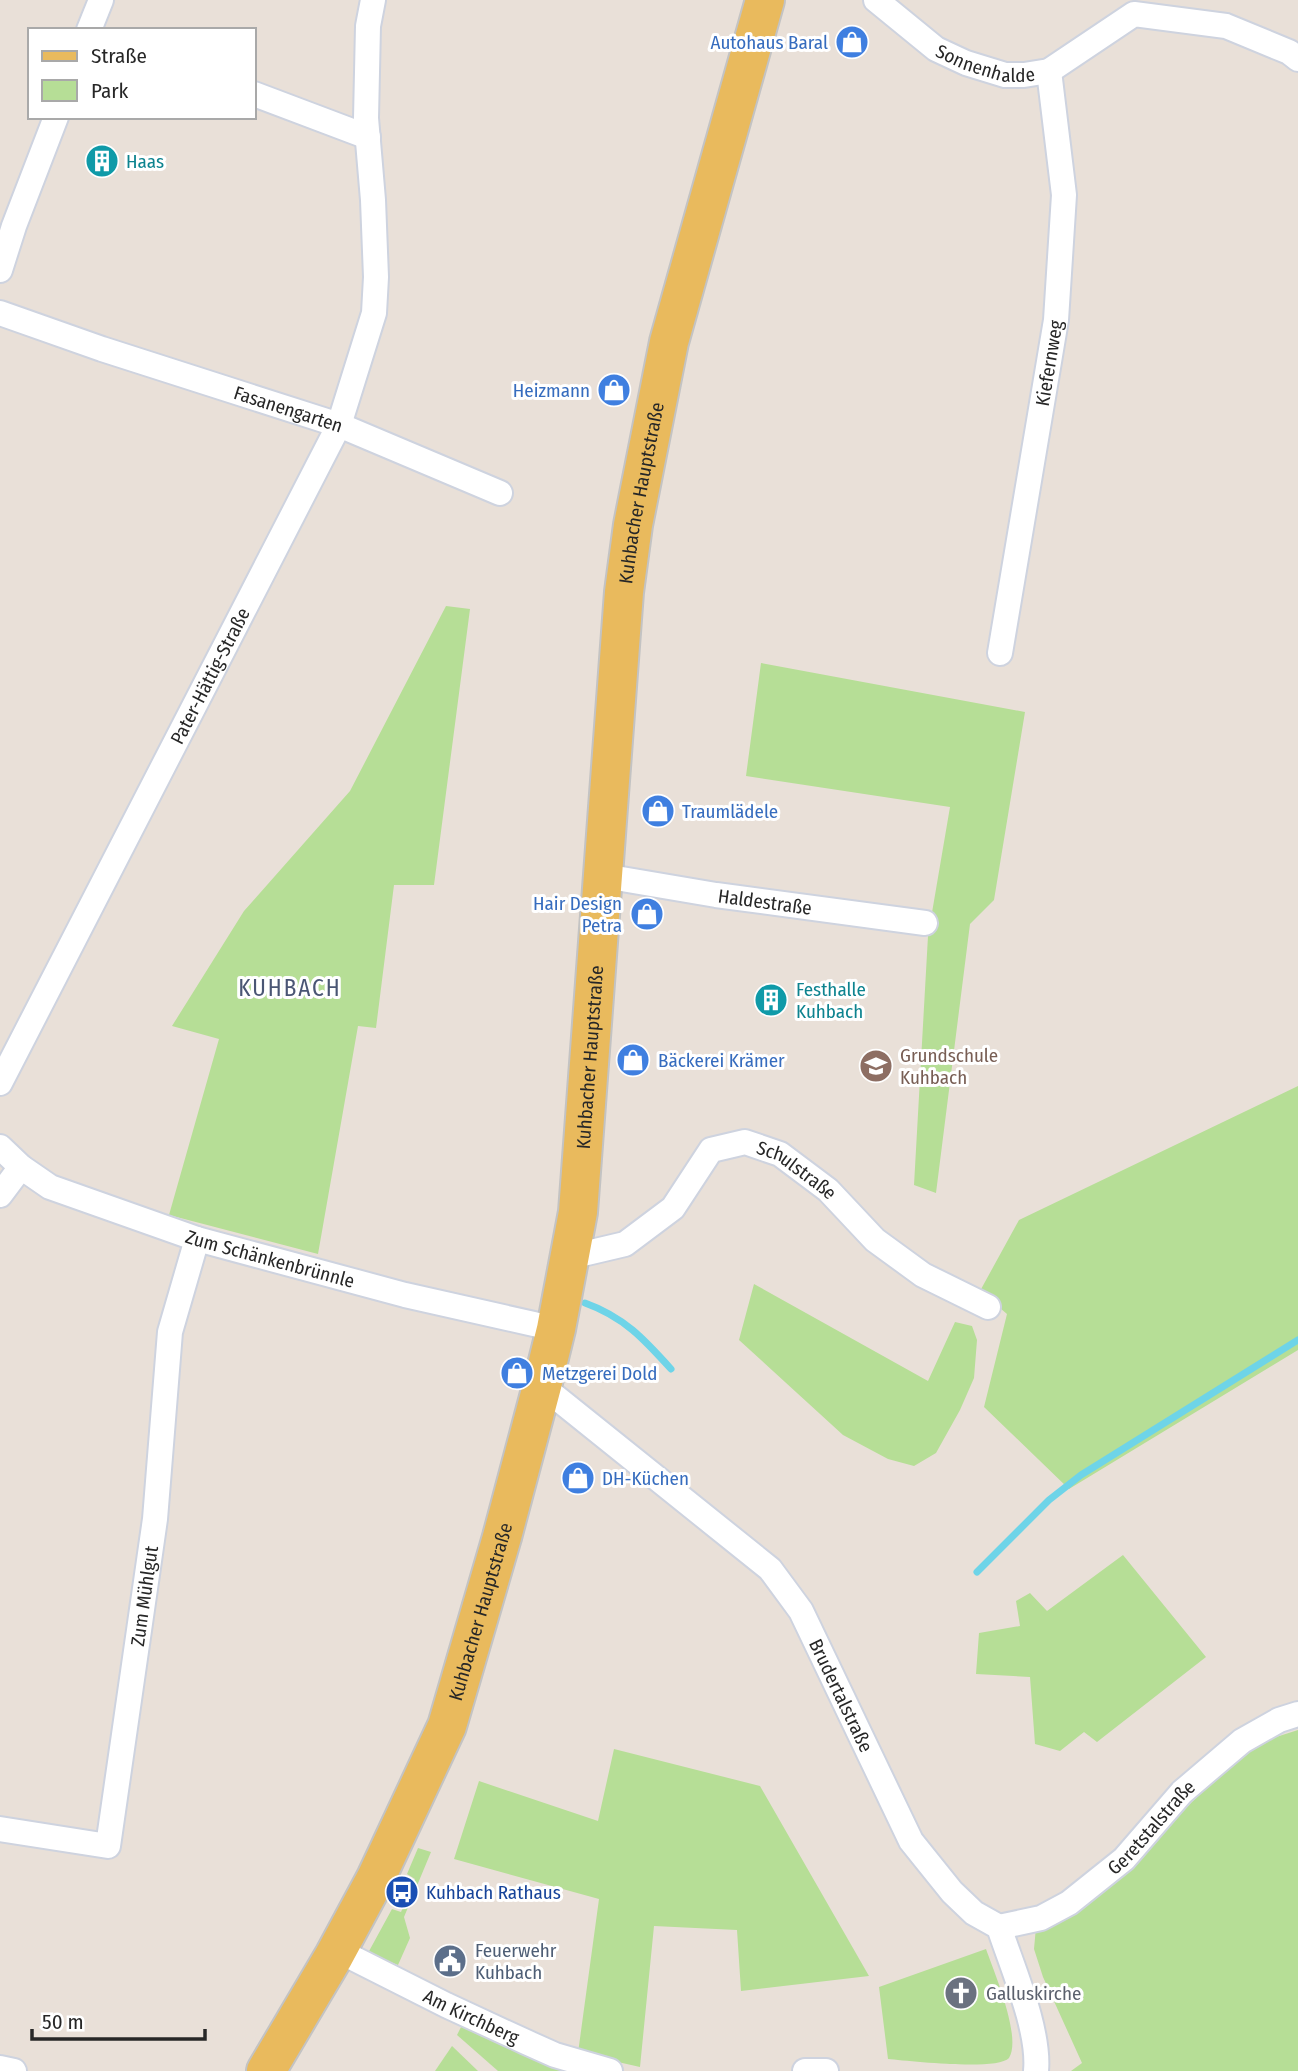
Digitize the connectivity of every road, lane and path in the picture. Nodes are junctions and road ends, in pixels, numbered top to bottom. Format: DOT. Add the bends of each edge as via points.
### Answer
graph roads {
  1 [pos="101,0"];
  2 [pos="373,0"];
  3 [pos="765,0"];
  4 [pos="876,0"];
  5 [pos="1134,7"];
  6 [pos="90,28"];
  7 [pos="1298,60"];
  8 [pos="1049,71"];
  9 [pos="256,95"];
  10 [pos="55,119"];
  11 [pos="368,137"];
  12 [pos="0,270"];
  13 [pos="0,313"];
  14 [pos="339,425"];
  15 [pos="500,493"];
  16 [pos="1000,653"];
  17 [pos="604,876"];
  18 [pos="925,923"];
  19 [pos="0,1083"];
  20 [pos="0,1147"];
  21 [pos="21,1167"];
  22 [pos="0,1195"];
  23 [pos="197,1239"];
  24 [pos="570,1257"];
  25 [pos="988,1307"];
  26 [pos="556,1329"];
  27 [pos="542,1386"];
  28 [pos="1298,1714"];
  29 [pos="0,1829"];
  30 [pos="999,1927"];
  31 [pos="337,1950"];
  32 [pos="0,2068"];
  33 [pos="14,2071"];
  34 [pos="266,2071"];
  35 [pos="610,2071"];
  36 [pos="805,2071"];
  37 [pos="826,2071"];
  38 [pos="1036,2071"];
  1 -- 6 [label="street"];
  2 -- 11 [label="street, Fasanengarten" via="368,26"];
  3 -- 17 [label="main road, Kuhbacher Hauptstraße" via="668,342 633,525"];
  4 -- 8 [label="street, Sonnenhalde" via="936,50 967,63 1005,75"];
  5 -- 7 [label="street, Sonnenhalde" via="1226,26"];
  5 -- 8 [label="street, Sonnenhalde"];
  8 -- 16 [label="street, Kiefernweg" via="1064,195 1056,320"];
  9 -- 11 [label="street"];
  10 -- 12 [label="street"];
  11 -- 14 [label="street, Fasanengarten" via="374,313"];
  13 -- 14 [label="street, Fasanengarten"];
  14 -- 15 [label="street"];
  14 -- 19 [label="street, Pater-Hättig-Straße"];
  17 -- 18 [label="street, Haldestraße"];
  17 -- 24 [label="main road, Kuhbacher Hauptstraße" via="578,1212"];
  20 -- 21 [label="street, Zum Schänkenbrünnle"];
  21 -- 22 [label="street"];
  21 -- 23 [label="street, Zum Schänkenbrünnle" via="50,1187"];
  23 -- 26 [label="street, Zum Schänkenbrünnle" via="405,1295"];
  23 -- 29 [label="street, Zum Mühlgut" via="170,1332 155,1519 108,1846"];
  24 -- 25 [label="street, Schulstraße" via="625,1244 673,1208 711,1150 745,1142 780,1154 828,1190 875,1240 923,1275"];
  24 -- 26 [label="main road, Kuhbacher Hauptstraße"];
  26 -- 27 [label="main road, Kuhbacher Hauptstraße"];
  27 -- 30 [label="street, Brudertalstraße" via="770,1569 801,1611 911,1841 952,1892 974,1913"];
  27 -- 31 [label="main road, Kuhbacher Hauptstraße" via="447,1726"];
  28 -- 30 [label="street, Geretstalstraße" via="1242,1741 1182,1792 1125,1859 1069,1903 1041,1918"];
  30 -- 38 [label="street" via="1032,2030"];
  31 -- 34 [label="main road, Kuhbacher Hauptstraße"];
  31 -- 35 [label="street, Am Kirchberg" via="555,2055"];
  32 -- 33 [label="street"];
  36 -- 37 [label="street"];
}
